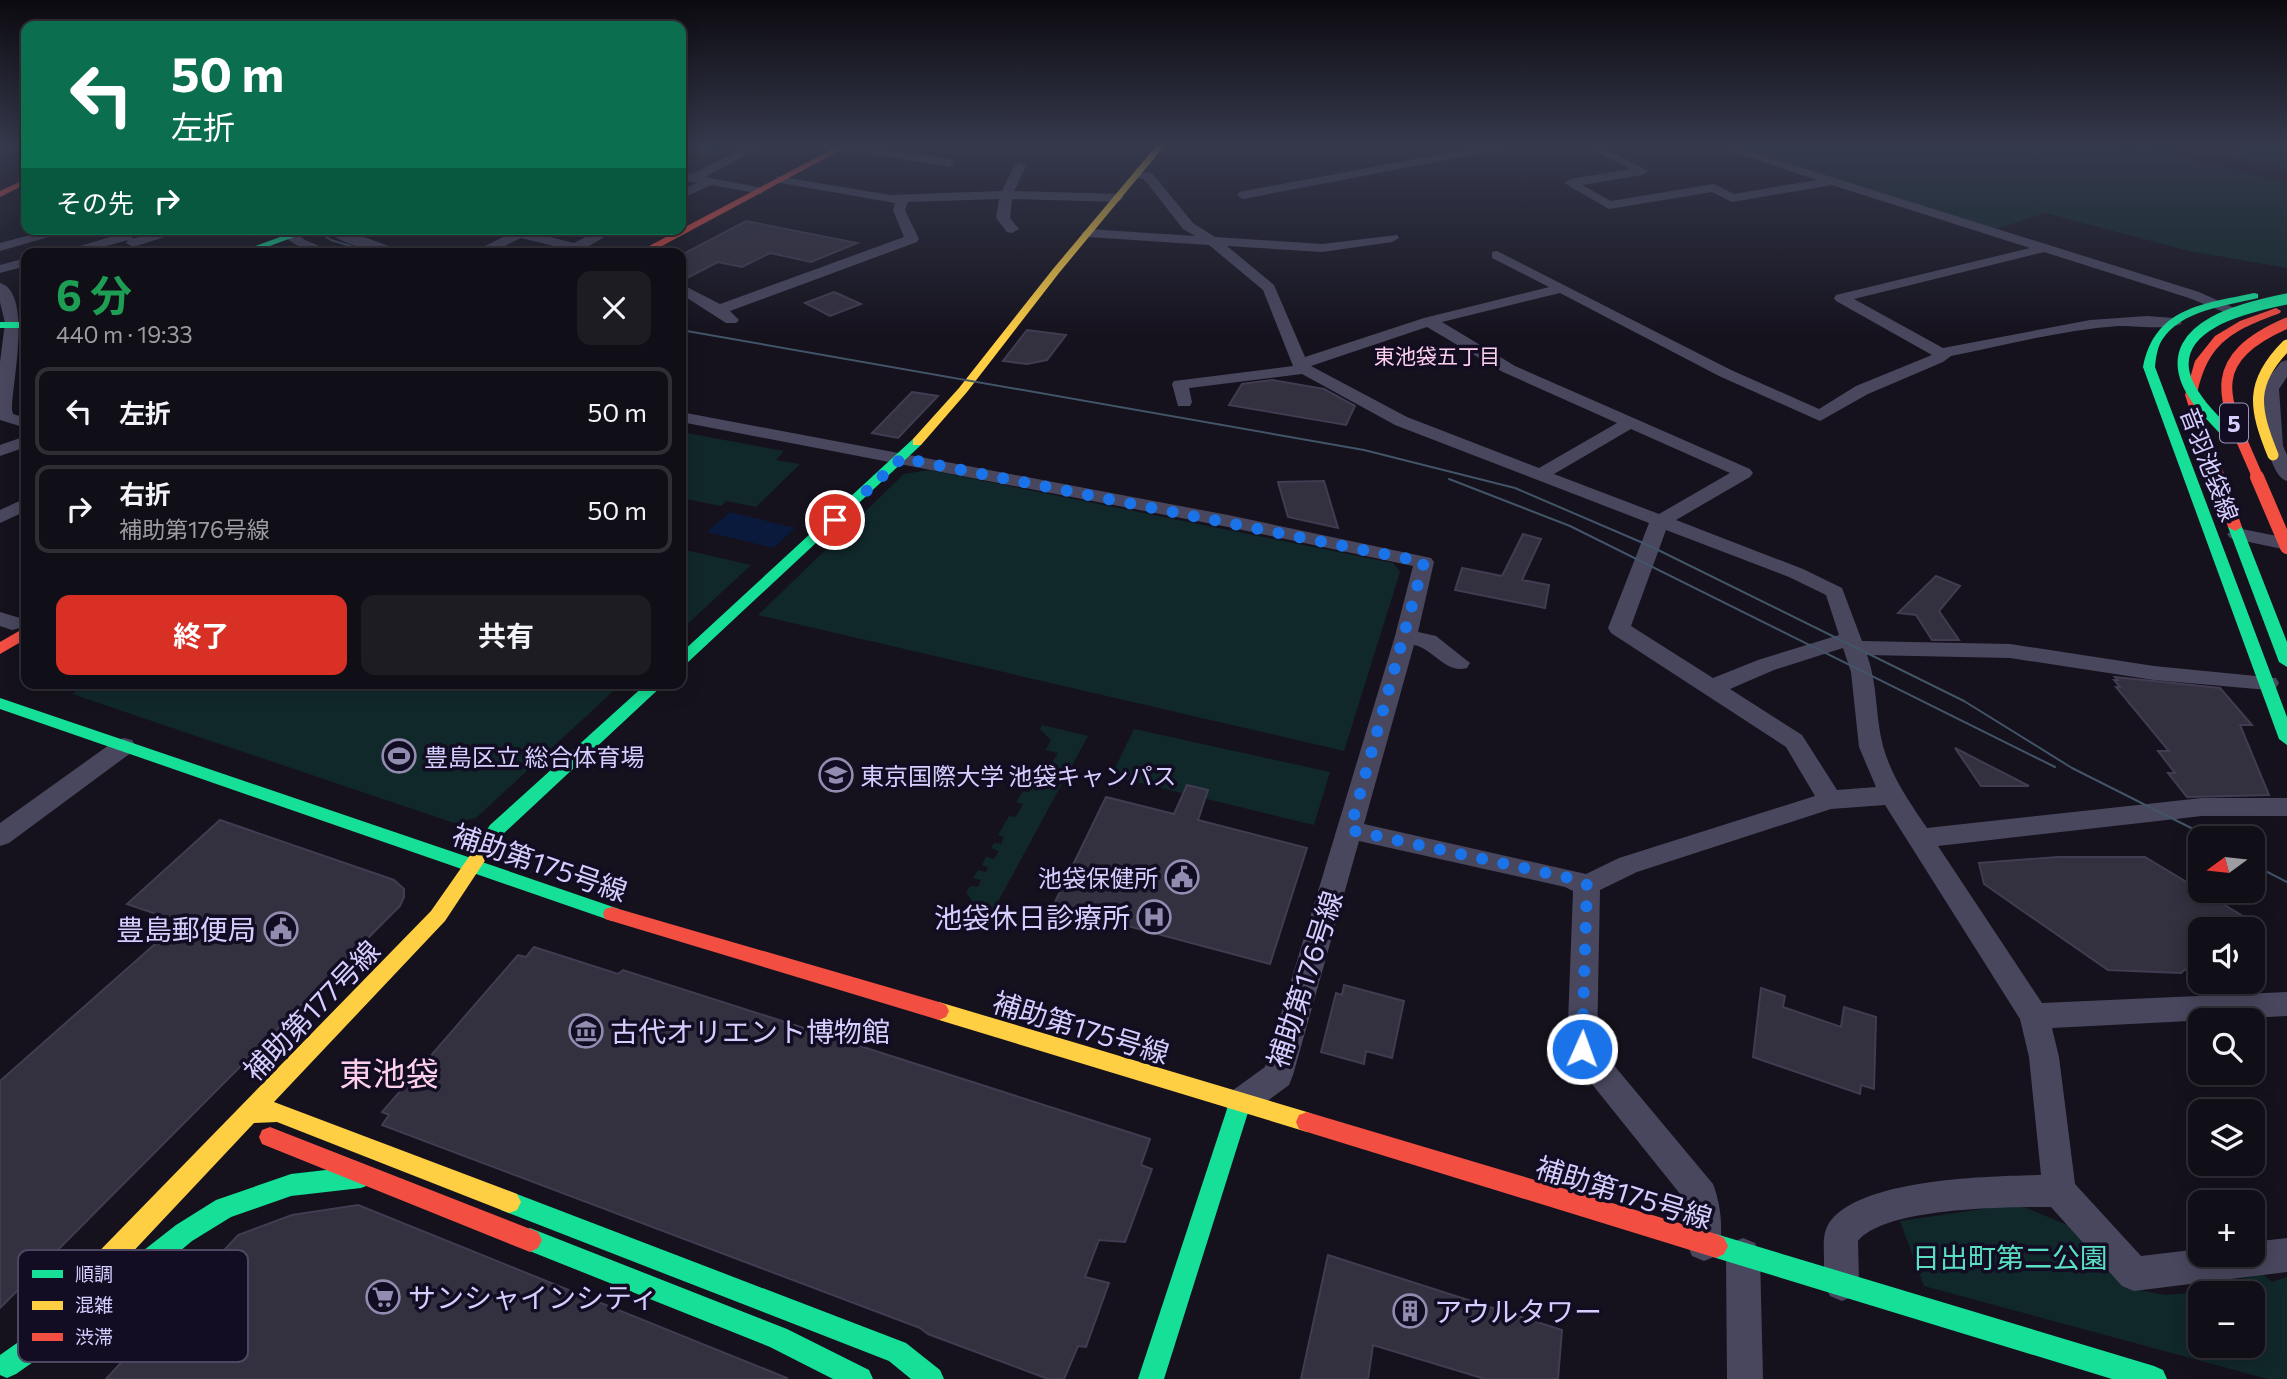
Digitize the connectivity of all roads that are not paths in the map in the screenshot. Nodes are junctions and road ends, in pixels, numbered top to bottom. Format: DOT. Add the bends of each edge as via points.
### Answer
graph roads {
  1 [pos="723,209"];
  2 [pos="737,209"];
  3 [pos="899,209"];
  4 [pos="1004,209"];
  5 [pos="1108,209"];
  6 [pos="1174,209"];
  7 [pos="1923,209"];
  8 [pos="686,229"];
  9 [pos="1012,229"];
  10 [pos="1088,233"];
  11 [pos="47,235"];
  12 [pos="282,235"];
  13 [pos="290,235"];
  14 [pos="344,235"];
  15 [pos="518,235"];
  16 [pos="535,235"];
  17 [pos="600,235"];
  18 [pos="675,235"];
  19 [pos="126,236"];
  20 [pos="1392,239"];
  21 [pos="1214,242"];
  22 [pos="0,247"];
  23 [pos="576,247"];
  24 [pos="82,248"];
  25 [pos="141,248"];
  26 [pos="252,248"];
  27 [pos="314,248"];
  28 [pos="381,248"];
  29 [pos="489,248"];
  30 [pos="580,248"];
  31 [pos="650,248"];
  32 [pos="669,248"];
  33 [pos="2045,248"];
  34 [pos="1497,256"];
  35 [pos="21,263"];
  36 [pos="0,269"];
  37 [pos="0,287"];
  38 [pos="1560,289"];
  39 [pos="2287,289"];
  40 [pos="686,291"];
  41 [pos="2287,299"];
  42 [pos="2219,305"];
  43 [pos="2287,308"];
  44 [pos="719,310"];
  45 [pos="2253,319"];
  46 [pos="732,321"];
  47 [pos="1429,321"];
  48 [pos="2174,323"];
  49 [pos="13,325"];
  50 [pos="2287,334"];
  51 [pos="1942,354"];
  52 [pos="2,355"];
  53 [pos="2287,365"];
  54 [pos="1302,367"];
  55 [pos="1185,402"];
  56 [pos="21,404"];
  57 [pos="1,411"];
  58 [pos="686,418"];
  59 [pos="21,422"];
  60 [pos="1629,423"];
  61 [pos="2203,433"];
  62 [pos="21,443"];
  63 [pos="2281,447"];
  64 [pos="0,451"];
  65 [pos="2248,457"];
  66 [pos="902,458"];
  67 [pos="1539,475"];
  68 [pos="2287,475"];
  69 [pos="2287,486"];
  70 [pos="21,506"];
  71 [pos="0,517"];
  72 [pos="1659,522"];
  73 [pos="2237,534"];
  74 [pos="2287,545"];
  75 [pos="13,624"];
  76 [pos="1406,636"];
  77 [pos="1853,643"];
  78 [pos="0,649"];
  79 [pos="2285,652"];
  80 [pos="686,657"];
  81 [pos="1459,663"];
  82 [pos="2267,683"];
  83 [pos="1711,688"];
  84 [pos="651,689"];
  85 [pos="0,704"];
  86 [pos="2287,739"];
  87 [pos="124,746"];
  88 [pos="1892,795"];
  89 [pos="1830,800"];
  90 [pos="2287,807"];
  91 [pos="1350,830"];
  92 [pos="0,836"];
  93 [pos="1920,838"];
  94 [pos="471,867"];
  95 [pos="1587,885"];
  96 [pos="2287,1004"];
  97 [pos="2034,1016"];
  98 [pos="1240,1103"];
  99 [pos="248,1113"];
  100 [pos="370,1177"];
  101 [pos="2059,1191"];
  102 [pos="1704,1244"];
  103 [pos="117,1250"];
  104 [pos="164,1250"];
  105 [pos="1743,1255"];
  106 [pos="2287,1255"];
  107 [pos="1842,1284"];
  108 [pos="18,1353"];
  109 [pos="4,1368"];
  110 [pos="860,1379"];
  111 [pos="931,1379"];
  112 [pos="1151,1379"];
  113 [pos="1745,1379"];
  114 [pos="2154,1379"];
  1 -- 8 [label="main road"];
  2 -- 32 [label="main road"];
  3 -- 44 [label="street" via="912,239"];
  4 -- 9 [label="street" via="1003,218"];
  5 -- 10 [label="main road"];
  6 -- 21 [label="street" via="1188,226"];
  7 -- 33 [label="street"];
  10 -- 21 [label="street"];
  10 -- 66 [label="main road" via="960,394"];
  11 -- 22 [label="street"];
  12 -- 26 [label="main road"];
  13 -- 27 [label="street"];
  14 -- 28 [label="street"];
  15 -- 29 [label="street"];
  16 -- 23 [label="street"];
  17 -- 23 [label="street"];
  18 -- 31 [label="main road"];
  19 -- 24 [label="street"];
  19 -- 25 [label="street"];
  20 -- 21 [label="street" via="1322,248"];
  21 -- 54 [label="street" via="1269,288"];
  23 -- 30 [label="street"];
  33 -- 42 [label="street"];
  33 -- 51 [label="street" via="1840,298"];
  34 -- 38 [label="street"];
  35 -- 36 [label="street"];
  37 -- 49 [label="street"];
  38 -- 47 [label="street"];
  38 -- 51 [label="street" via="1820,416 1862,390"];
  39 -- 42 [label="main road, 音羽池袋線"];
  40 -- 44 [label="street"];
  41 -- 65 [label="main road, bridge" via="2222,317 2197,333 2183,351 2188,383"];
  42 -- 45 [label="street"];
  42 -- 48 [label="main road, 音羽池袋線"];
  43 -- 45 [label="main road, 音羽池袋線"];
  44 -- 46 [label="street"];
  45 -- 50 [label="street"];
  45 -- 61 [label="main road, 音羽池袋線" via="2215,340 2198,358 2191,395"];
  47 -- 54 [label="street"];
  47 -- 60 [label="street" via="1509,369"];
  48 -- 51 [label="street" via="2103,323"];
  48 -- 82 [label="main road, 音羽池袋線" via="2155,341 2149,367"];
  49 -- 52 [label="street"];
  50 -- 61 [label="main road, 音羽池袋線" via="2266,343 2247,362"];
  50 -- 65 [label="main road, 5, bridge" via="2250,342 2225,370 2227,404"];
  50 -- 69 [label="main road, 5, bridge" via="2262,370 2255,389 2263,434"];
  52 -- 57 [label="street"];
  53 -- 63 [label="street" via="2271,388"];
  54 -- 55 [label="street" via="1180,384"];
  54 -- 67 [label="street" via="1401,421"];
  56 -- 57 [label="street"];
  57 -- 59 [label="street"];
  58 -- 66 [label="street"];
  60 -- 67 [label="street"];
  60 -- 72 [label="street" via="1744,473"];
  61 -- 63 [label="street"];
  61 -- 73 [label="main road, 音羽池袋線"];
  62 -- 64 [label="street"];
  63 -- 68 [label="street"];
  65 -- 74 [label="main road, 5, bridge"];
  66 -- 76 [label="street, 補助第176号線" via="1424,562"];
  66 -- 80 [label="main road"];
  67 -- 72 [label="street"];
  70 -- 71 [label="street"];
  72 -- 77 [label="street" via="1797,573 1835,592"];
  72 -- 83 [label="street" via="1619,628"];
  73 -- 74 [label="street"];
  73 -- 79 [label="main road, 音羽池袋線"];
  75 -- 78 [label="main road"];
  76 -- 81 [label="street" via="1428,641"];
  76 -- 91 [label="street, 補助第176号線"];
  77 -- 82 [label="street" via="2010,652 2154,673"];
  77 -- 83 [label="street" via="1766,665"];
  77 -- 88 [label="street" via="1862,672 1871,747"];
  82 -- 86 [label="main road, 音羽池袋線"];
  83 -- 89 [label="street" via="1794,741"];
  84 -- 94 [label="main road, 補助第177号線" via="496,830"];
  85 -- 87 [label="main road, 補助第175号線"];
  87 -- 92 [label="street"];
  87 -- 94 [label="main road, 補助第175号線"];
  88 -- 89 [label="street"];
  88 -- 93 [label="street"];
  89 -- 95 [label="street" via="1628,865"];
  90 -- 93 [label="street" via="2202,807"];
  91 -- 95 [label="street"];
  91 -- 98 [label="street, 補助第176号線" via="1278,1075"];
  93 -- 97 [label="street"];
  94 -- 98 [label="main road, 補助第175号線" via="624,918"];
  94 -- 99 [label="main road, 補助第177号線" via="438,916"];
  95 -- 102 [label="street" via="1582,1049 1701,1195"];
  96 -- 97 [label="street"];
  97 -- 101 [label="street" via="2044,1058"];
  98 -- 102 [label="main road, 補助第175号線"];
  98 -- 112 [label="main road"];
  99 -- 100 [label="main road" via="261,1133"];
  99 -- 103 [label="main road, 補助第177号線"];
  99 -- 111 [label="main road" via="278,1112 897,1352"];
  100 -- 104 [label="main road" via="292,1184 217,1212"];
  100 -- 110 [label="main road" via="778,1338"];
  101 -- 106 [label="street" via="2134,1274"];
  101 -- 107 [label="street" via="2004,1191 1886,1207 1853,1221 1841,1235"];
  102 -- 105 [label="main road, 補助第175号線"];
  105 -- 107 [label="main road, 補助第175号線"];
  105 -- 113 [label="street"];
  107 -- 114 [label="main road, 補助第175号線"];
  108 -- 109 [label="main road, 補助第177号線"];
}
